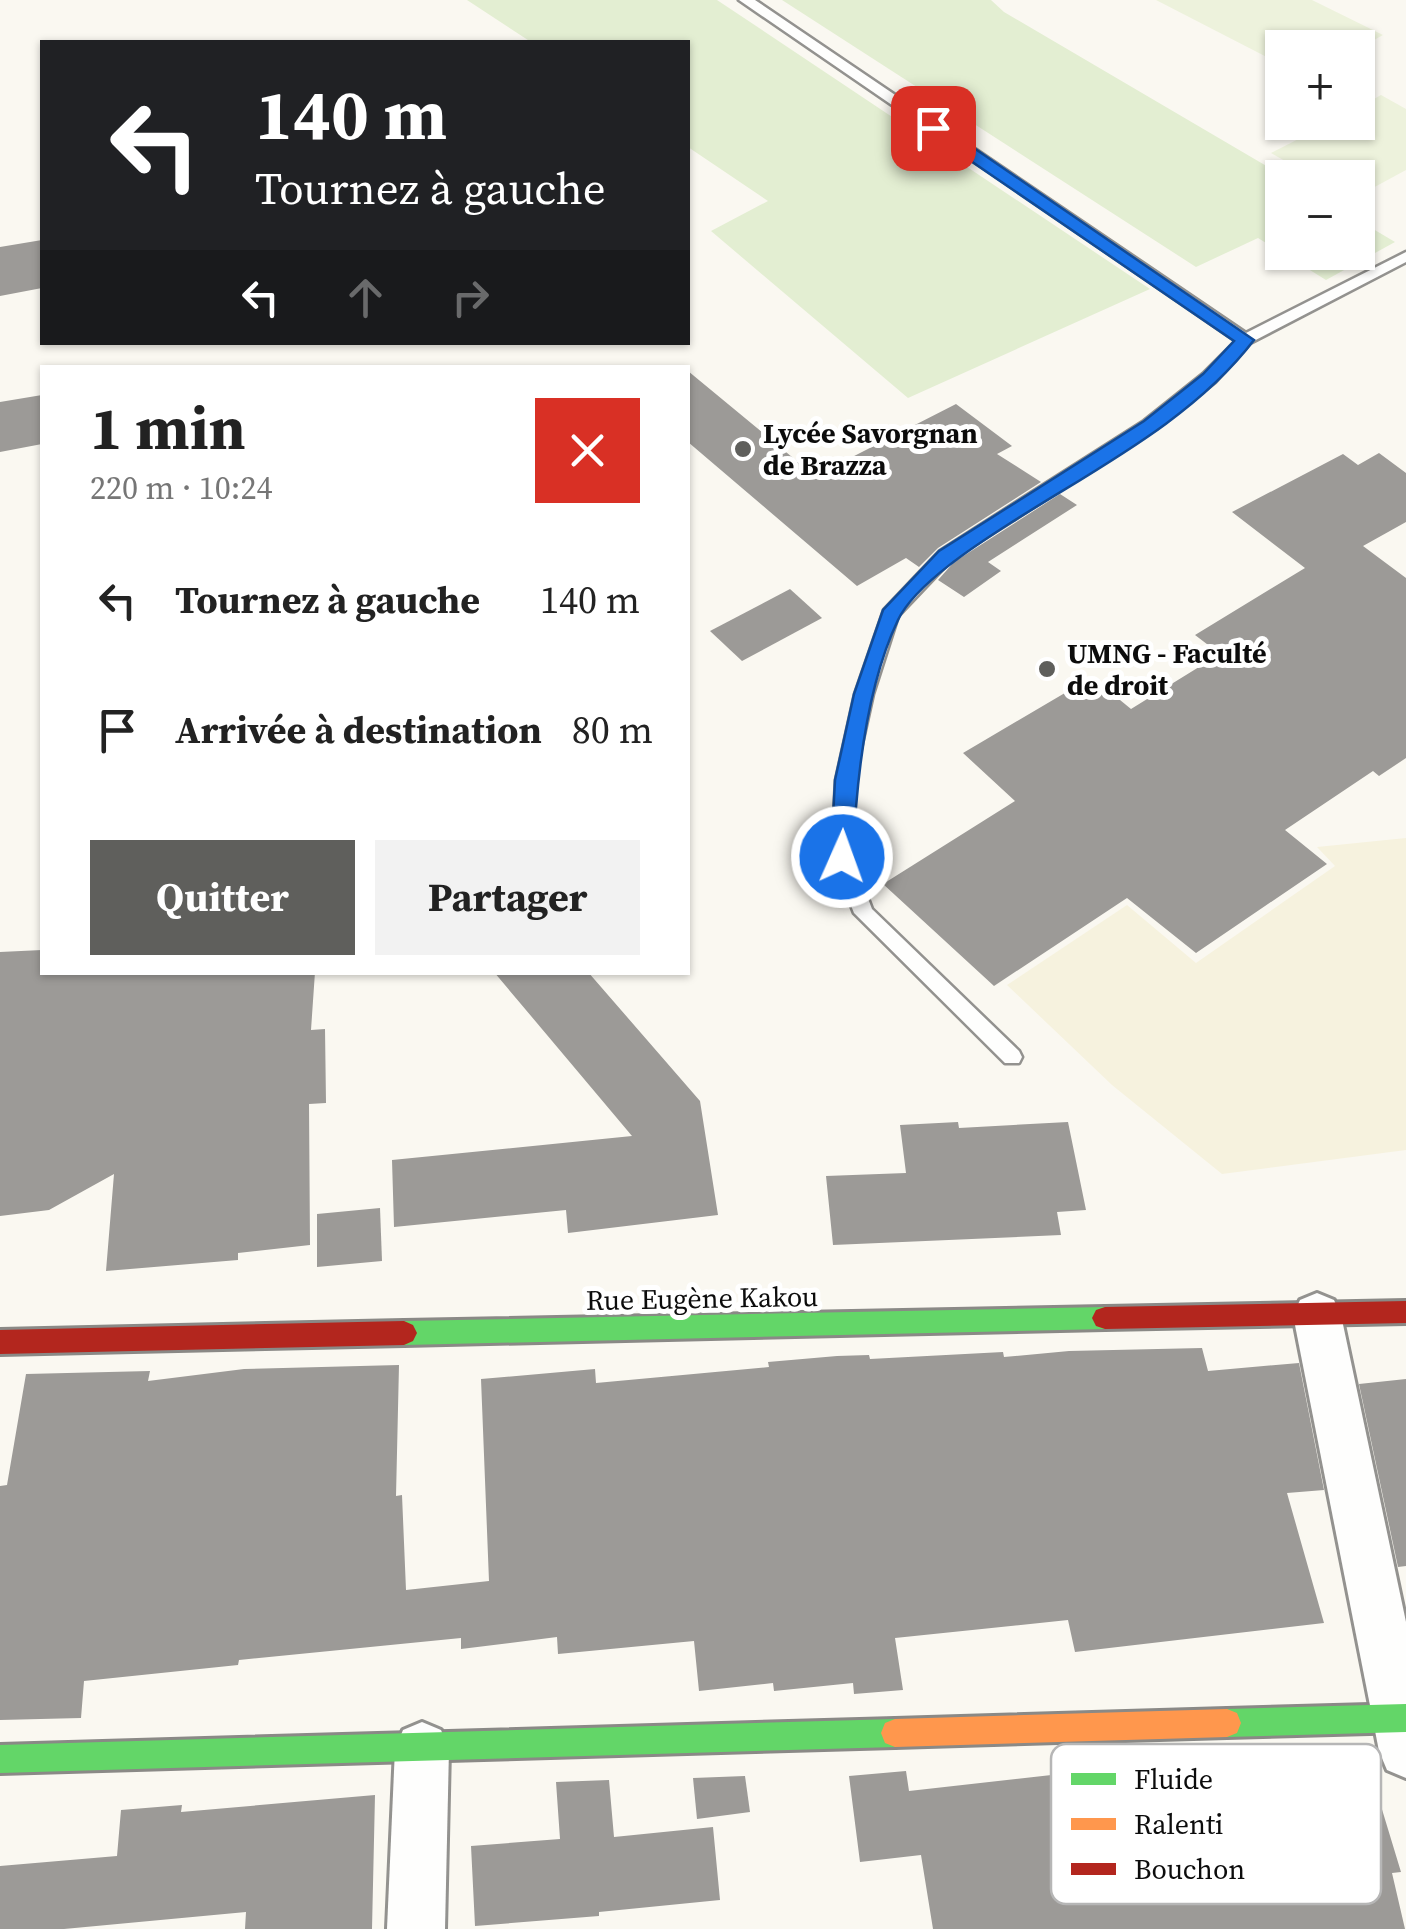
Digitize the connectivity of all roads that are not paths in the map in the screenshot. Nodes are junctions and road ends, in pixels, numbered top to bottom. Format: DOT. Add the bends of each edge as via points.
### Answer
graph roads {
  1 [pos="746,0"];
  2 [pos="1406,256"];
  3 [pos="1245,340"];
  4 [pos="1012,1057"];
  5 [pos="1406,1312"];
  6 [pos="1317,1315"];
  7 [pos="0,1342"];
  8 [pos="1404,1729"];
  9 [pos="422,1749"];
  10 [pos="0,1759"];
  11 [pos="416,1929"];
  1 -- 3 [label="lane"];
  2 -- 3 [label="lane"];
  3 -- 4 [label="lane" via="1150,425 946,556 890,614 864,694 845,780 842,857 864,913"];
  5 -- 6 [label="street, Rue Eugène Kakou"];
  6 -- 7 [label="street, Rue Eugène Kakou"];
  6 -- 8 [label="street"];
  8 -- 9 [label="street"];
  9 -- 10 [label="street"];
  9 -- 11 [label="street"];
}
